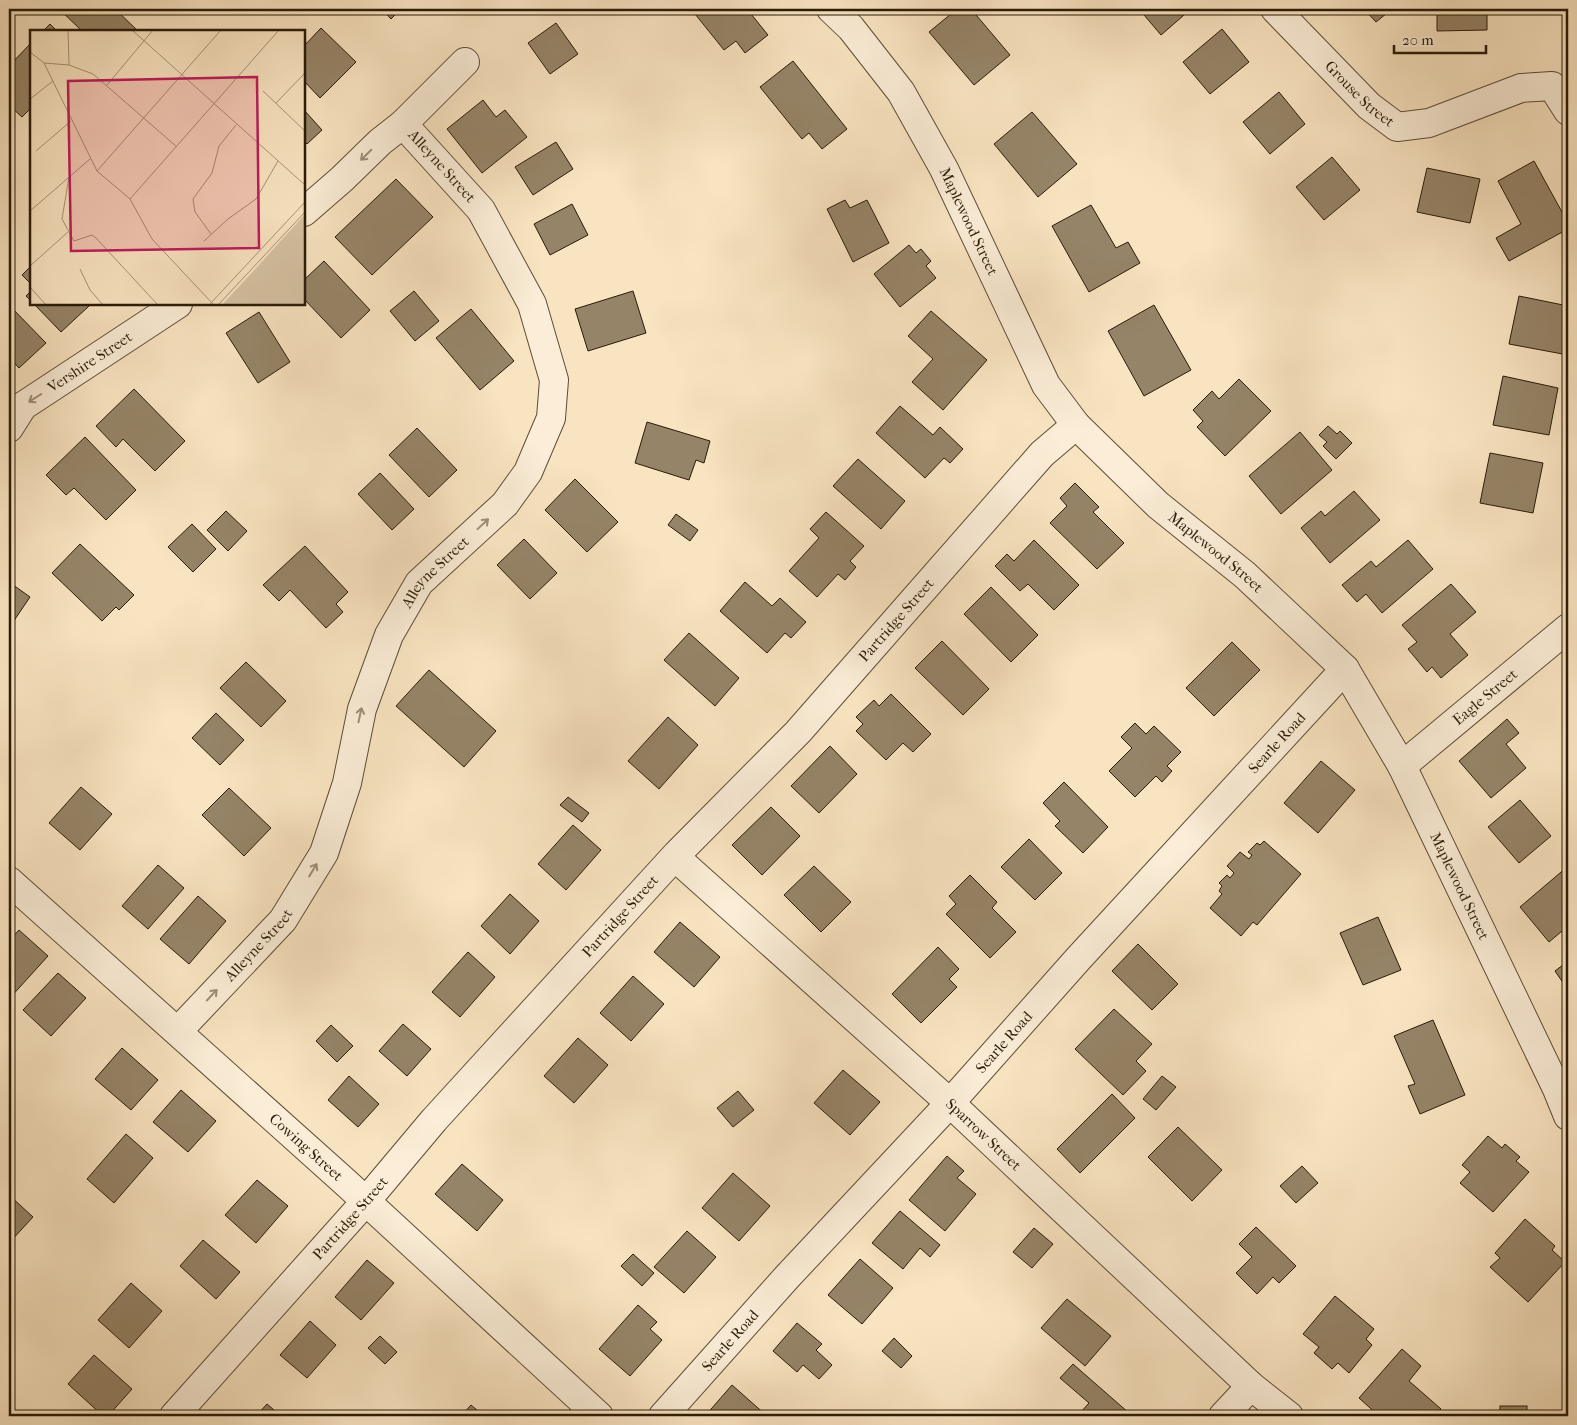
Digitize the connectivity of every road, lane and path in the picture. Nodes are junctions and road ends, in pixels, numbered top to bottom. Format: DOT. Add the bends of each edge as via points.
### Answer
graph roads {
  1 [pos="831,9"];
  2 [pos="1275,9"];
  3 [pos="465,62"];
  4 [pos="1568,111"];
  5 [pos="403,124"];
  6 [pos="305,211"];
  7 [pos="176,305"];
  8 [pos="1076,425"];
  9 [pos="9,428"];
  10 [pos="1568,628"];
  11 [pos="1345,668"];
  12 [pos="1402,766"];
  13 [pos="675,857"];
  14 [pos="9,881"];
  15 [pos="178,1031"];
  16 [pos="1562,1084"];
  17 [pos="950,1103"];
  18 [pos="1568,1116"];
  19 [pos="366,1202"];
  20 [pos="1251,1386"];
  21 [pos="174,1416"];
  22 [pos="599,1416"];
  23 [pos="663,1416"];
  24 [pos="1223,1416"];
  25 [pos="1289,1416"];
  1 -- 8 [label="street, Maplewood Street" via="851,28 901,92 944,169 1046,385"];
  2 -- 4 [label="street, Grouse Street" via="1369,106 1397,127 1429,123 1521,88 1552,86"];
  3 -- 5 [label="street"];
  5 -- 6 [label="street, one-way"];
  15 -- 5 [label="street, Alleyne Street, one-way" via="283,920 324,853 347,783 362,709 389,635 419,583 505,504 528,472 551,418 554,380 532,304 482,210"];
  7 -- 9 [label="street, Vershire Street, one-way" via="23,406"];
  8 -- 11 [label="street, Maplewood Street" via="1158,505 1245,575"];
  8 -- 13 [label="street, Partridge Street" via="1042,454 798,732"];
  10 -- 12 [label="street, Eagle Street"];
  11 -- 12 [label="street, Maplewood Street"];
  11 -- 17 [label="street, Searle Road"];
  12 -- 16 [label="street, Maplewood Street"];
  13 -- 17 [label="street, Sparrow Street"];
  13 -- 19 [label="street, Partridge Street" via="434,1120"];
  14 -- 15 [label="street, Cowing Street"];
  15 -- 19 [label="street, Cowing Street"];
  16 -- 18 [label="street, Maplewood Street"];
  17 -- 20 [label="street, Sparrow Street"];
  17 -- 23 [label="street, Searle Road" via="793,1270"];
  19 -- 21 [label="street, Partridge Street"];
  19 -- 22 [label="street, Cowing Street"];
  20 -- 24 [label="street"];
  20 -- 25 [label="street, Sparrow Street"];
}
